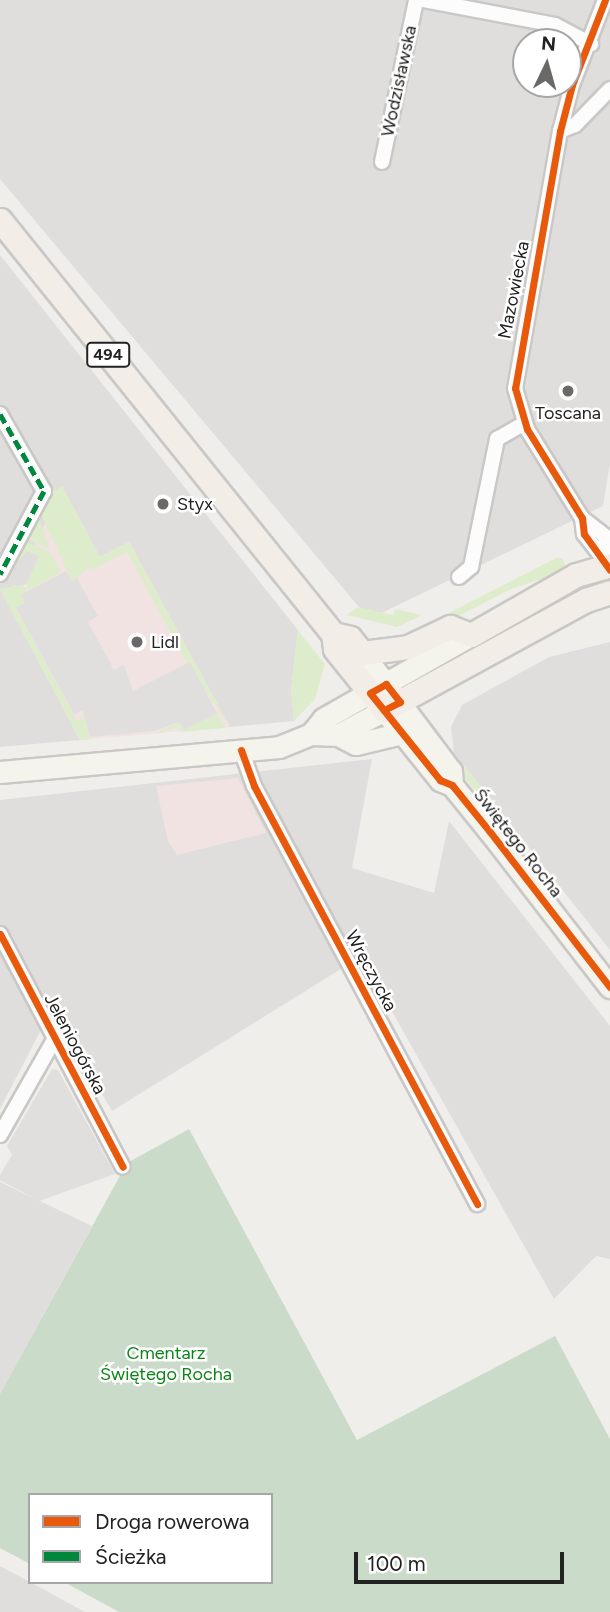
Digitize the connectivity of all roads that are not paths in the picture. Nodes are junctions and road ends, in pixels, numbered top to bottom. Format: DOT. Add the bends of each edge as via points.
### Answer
graph roads {
  1 [pos="416,0"];
  2 [pos="424,0"];
  3 [pos="605,0"];
  4 [pos="591,44"];
  5 [pos="610,89"];
  6 [pos="560,131"];
  7 [pos="382,162"];
  8 [pos="0,220"];
  9 [pos="0,414"];
  10 [pos="525,423"];
  11 [pos="610,567"];
  12 [pos="0,574"];
  13 [pos="459,577"];
  14 [pos="610,592"];
  15 [pos="333,634"];
  16 [pos="471,635"];
  17 [pos="362,653"];
  18 [pos="385,697"];
  19 [pos="402,733"];
  20 [pos="312,734"];
  21 [pos="338,735"];
  22 [pos="242,750"];
  23 [pos="0,772"];
  24 [pos="452,785"];
  25 [pos="0,934"];
  26 [pos="610,987"];
  27 [pos="54,1040"];
  28 [pos="0,1135"];
  29 [pos="123,1167"];
  30 [pos="477,1204"];
  1 -- 7 [label="street, Wodzisławska"];
  2 -- 4 [label="street" via="555,25"];
  3 -- 4 [label="street, Mazowiecka"];
  4 -- 6 [label="street, Mazowiecka" via="572,85"];
  5 -- 6 [label="street" via="575,125"];
  6 -- 10 [label="street, Mazowiecka" via="516,362 515,388"];
  8 -- 15 [label="main road, Świętego Rocha / 494"];
  9 -- 12 [label="street" via="44,491"];
  10 -- 11 [label="street, Mazowiecka" via="582,519 584,534"];
  10 -- 13 [label="street" via="497,439 471,567"];
  11 -- 16 [label="main road" via="576,575"];
  14 -- 18 [label="main road"];
  15 -- 17 [label="main road, Świętego Rocha / 494" via="350,638"];
  15 -- 18 [label="main road, Świętego Rocha / 494" via="335,649"];
  16 -- 17 [label="main road" via="450,627 408,647"];
  16 -- 18 [label="main road"];
  17 -- 18 [label="main road, Świętego Rocha / 494"];
  18 -- 19 [label="main road, Świętego Rocha"];
  18 -- 20 [label="main road" via="323,719"];
  18 -- 21 [label="main road"];
  18 -- 24 [label="main road, Świętego Rocha" via="451,771"];
  19 -- 21 [label="main road" via="356,744"];
  19 -- 24 [label="main road, Świętego Rocha" via="440,780"];
  20 -- 21 [label="main road"];
  20 -- 22 [label="main road" via="279,747"];
  22 -- 23 [label="main road"];
  22 -- 30 [label="street, Wręczycka" via="254,786"];
  24 -- 26 [label="main road, Świętego Rocha"];
  25 -- 27 [label="street, Jeleniogórska"];
  27 -- 28 [label="street"];
  27 -- 29 [label="street, Jeleniogórska"];
}
